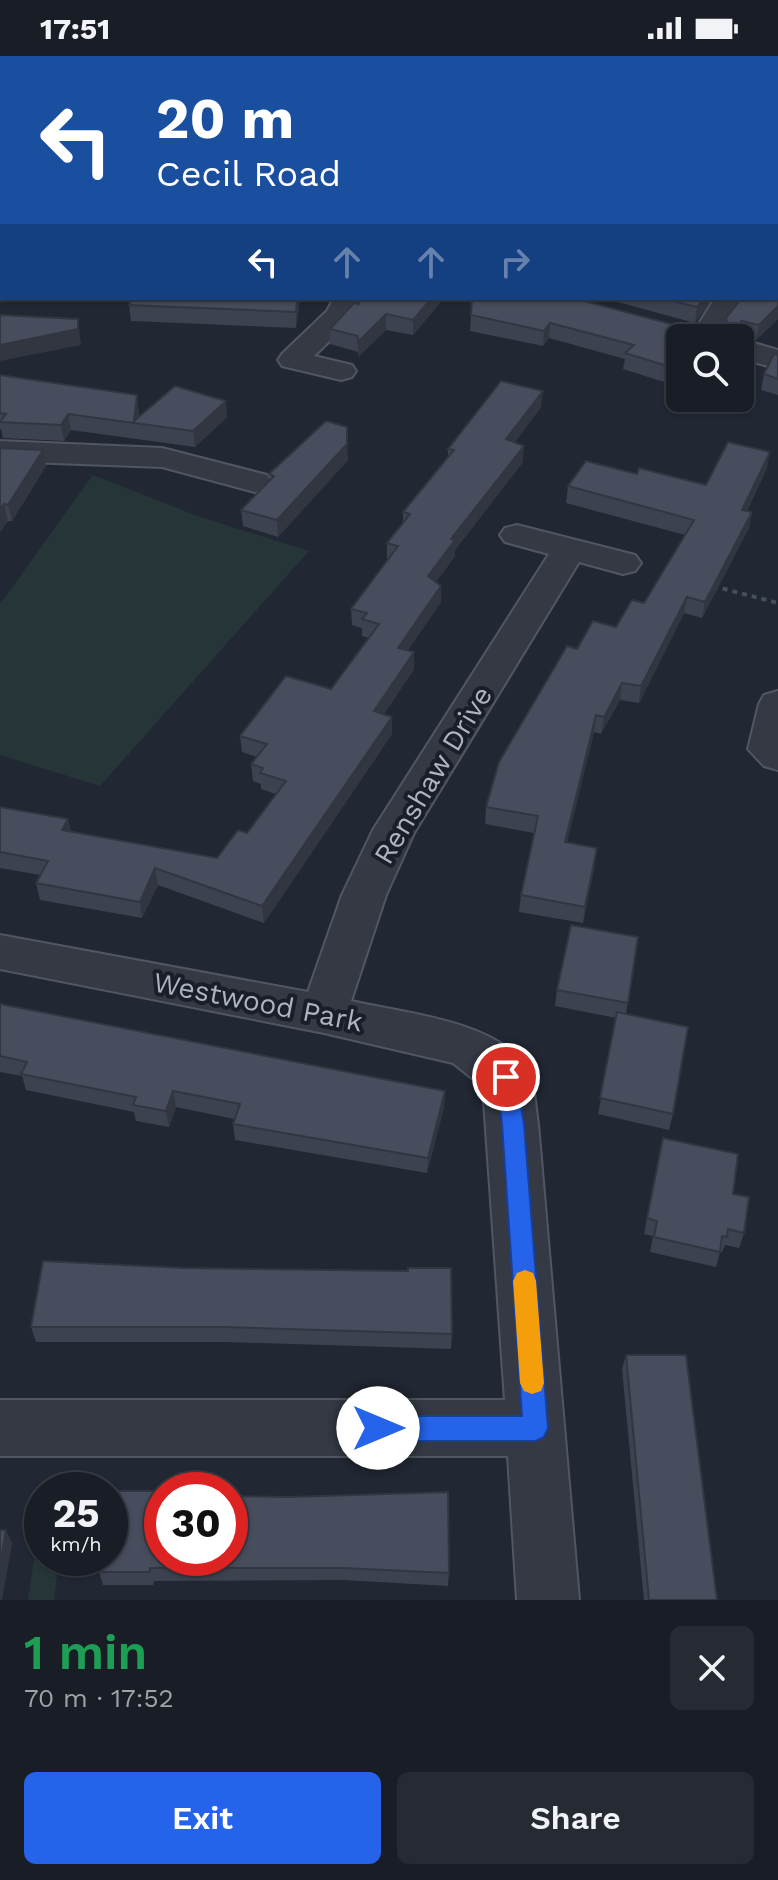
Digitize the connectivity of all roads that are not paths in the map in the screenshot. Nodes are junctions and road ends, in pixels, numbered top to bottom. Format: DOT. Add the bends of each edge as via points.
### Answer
graph roads {
  1 [pos="347,300"];
  2 [pos="731,300"];
  3 [pos="707,324"];
  4 [pos="754,352"];
  5 [pos="778,360"];
  6 [pos="341,371"];
  7 [pos="0,451"];
  8 [pos="255,482"];
  9 [pos="517,535"];
  10 [pos="569,549"];
  11 [pos="623,563"];
  12 [pos="778,704"];
  13 [pos="778,756"];
  14 [pos="0,952"];
  15 [pos="324,1014"];
  16 [pos="0,1428"];
  17 [pos="536,1428"];
  18 [pos="548,1600"];
  1 -- 6 [label="street" via="340,315 293,360"];
  2 -- 3 [label="street"];
  4 -- 5 [label="street"];
  7 -- 8 [label="street" via="178,460"];
  9 -- 10 [label="street"];
  10 -- 11 [label="street"];
  10 -- 15 [label="street, Renshaw Drive" via="394,830 364,895"];
  12 -- 13 [label="street" via="768,749"];
  14 -- 15 [label="street, Westwood Park"];
  15 -- 17 [label="street, Westwood Park" via="467,1047 506,1077"];
  16 -- 17 [label="street"];
  17 -- 18 [label="street"];
}
